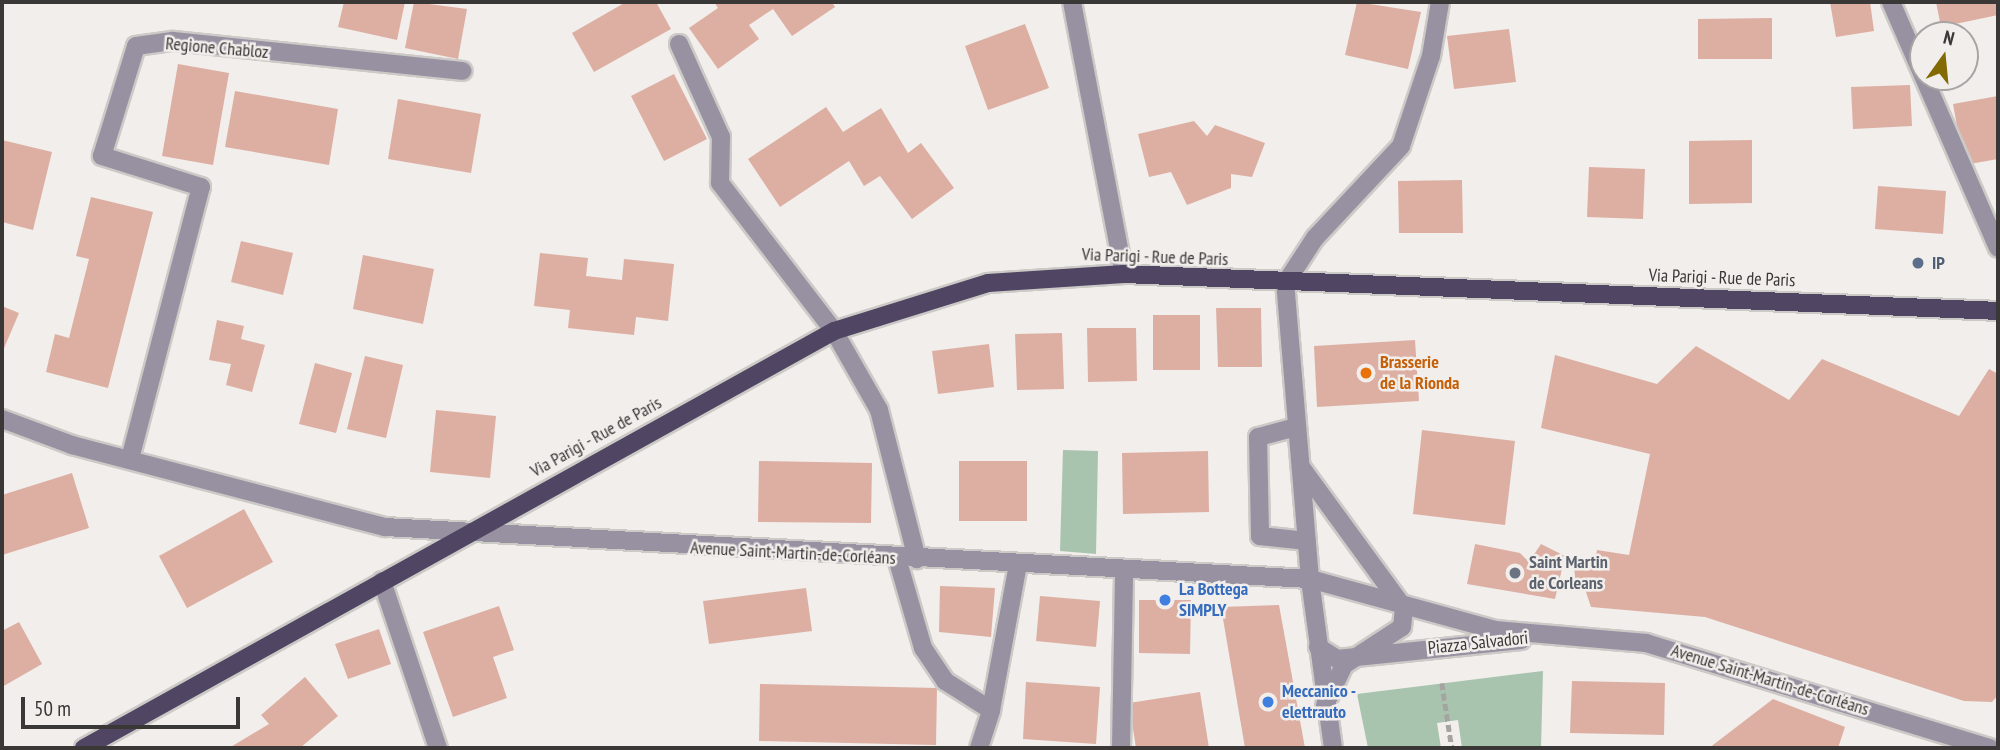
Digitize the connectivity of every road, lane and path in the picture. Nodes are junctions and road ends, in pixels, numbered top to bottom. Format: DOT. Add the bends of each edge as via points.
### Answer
graph roads {
  1 [pos="1072,2"];
  2 [pos="1440,2"];
  3 [pos="1891,2"];
  4 [pos="679,44"];
  5 [pos="462,71"];
  6 [pos="1998,248"];
  7 [pos="1124,274"];
  8 [pos="1285,284"];
  9 [pos="1998,311"];
  10 [pos="834,331"];
  11 [pos="2,419"];
  12 [pos="1296,426"];
  13 [pos="130,459"];
  14 [pos="1300,465"];
  15 [pos="461,534"];
  16 [pos="1307,541"];
  17 [pos="897,558"];
  18 [pos="917,559"];
  19 [pos="1018,564"];
  20 [pos="1124,570"];
  21 [pos="1310,579"];
  22 [pos="382,581"];
  23 [pos="1404,608"];
  24 [pos="1544,637"];
  25 [pos="1318,647"];
  26 [pos="1354,657"];
  27 [pos="1442,683"];
  28 [pos="1325,705"];
  29 [pos="990,710"];
  30 [pos="1967,744"];
  31 [pos="83,748"];
  32 [pos="438,748"];
  33 [pos="979,748"];
  34 [pos="1121,748"];
  35 [pos="1332,748"];
  36 [pos="1452,748"];
  37 [pos="1990,748"];
  1 -- 7 [label="street"];
  2 -- 8 [label="street" via="1431,56 1401,146 1315,239"];
  3 -- 6 [label="street"];
  4 -- 10 [label="street" via="721,137 720,183"];
  5 -- 13 [label="street, Regione Chabloz" via="173,41 136,46 102,156 201,187"];
  7 -- 8 [label="main road, Via Parigi - Rue de Paris"];
  7 -- 10 [label="main road, Via Parigi - Rue de Paris" via="988,283"];
  8 -- 9 [label="main road, Via Parigi - Rue de Paris"];
  8 -- 12 [label="street"];
  10 -- 15 [label="main road, Via Parigi - Rue de Paris"];
  10 -- 18 [label="street" via="879,410"];
  11 -- 13 [label="street"];
  12 -- 14 [label="street"];
  12 -- 16 [label="street" via="1258,437 1260,536"];
  13 -- 15 [label="street" via="343,518"];
  14 -- 16 [label="street"];
  14 -- 23 [label="street"];
  15 -- 17 [label="street, Avenue Saint-Martin-de-Corléans"];
  15 -- 22 [label="main road, Via Parigi - Rue de Paris"];
  16 -- 21 [label="street"];
  17 -- 18 [label="street, Avenue Saint-Martin-de-Corléans"];
  17 -- 29 [label="street" via="923,648 944,681"];
  18 -- 19 [label="street, Avenue Saint-Martin-de-Corléans"];
  19 -- 20 [label="street, Avenue Saint-Martin-de-Corléans"];
  19 -- 29 [label="street"];
  20 -- 21 [label="street, Avenue Saint-Martin-de-Corléans"];
  20 -- 34 [label="street"];
  21 -- 23 [label="street, Piazza Salvadori"];
  21 -- 25 [label="street"];
  22 -- 31 [label="main road, Via Parigi - Rue de Paris"];
  22 -- 32 [label="street"];
  23 -- 24 [label="street, Piazza Salvadori"];
  23 -- 26 [label="street" via="1402,627"];
  24 -- 26 [label="street, Piazza Salvadori"];
  24 -- 30 [label="street, Avenue Saint-Martin-de-Corléans" via="1646,643"];
  25 -- 26 [label="street, Piazza Salvadori" via="1327,657"];
  25 -- 28 [label="street"];
  26 -- 28 [label="street"];
  27 -- 36 [label="path"];
  28 -- 35 [label="street"];
  29 -- 33 [label="street"];
  30 -- 37 [label="street, Avenue Saint-Martin-de-Corléans"];
}
